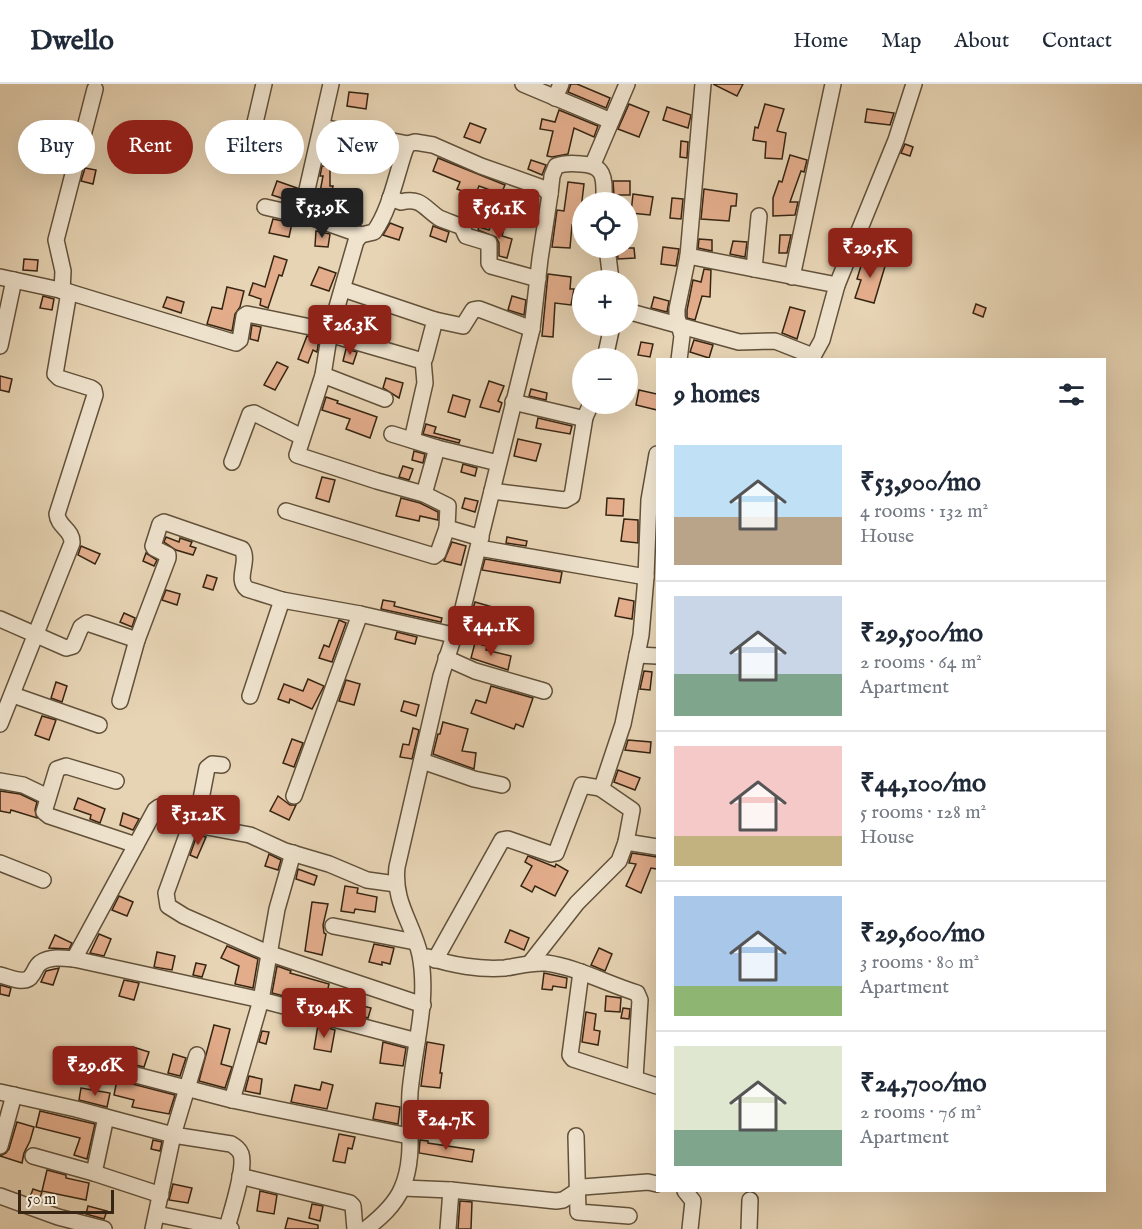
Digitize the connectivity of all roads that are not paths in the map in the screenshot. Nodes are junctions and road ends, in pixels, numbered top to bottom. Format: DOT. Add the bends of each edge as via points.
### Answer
graph roads {
  1 [pos="264,84"];
  2 [pos="331,84"];
  3 [pos="523,84"];
  4 [pos="627,84"];
  5 [pos="703,84"];
  6 [pos="833,84"];
  7 [pos="914,84"];
  8 [pos="95,88"];
  9 [pos="558,91"];
  10 [pos="256,120"];
  11 [pos="323,120"];
  12 [pos="611,122"];
  13 [pos="399,142"];
  14 [pos="408,144"];
  15 [pos="316,152"];
  16 [pos="593,165"];
  17 [pos="603,192"];
  18 [pos="550,194"];
  19 [pos="390,198"];
  20 [pos="265,207"];
  21 [pos="301,216"];
  22 [pos="759,216"];
  23 [pos="361,235"];
  24 [pos="688,256"];
  25 [pos="754,269"];
  26 [pos="792,277"];
  27 [pos="7,279"];
  28 [pos="538,279"];
  29 [pos="837,285"];
  30 [pos="343,289"];
  31 [pos="66,292"];
  32 [pos="638,314"];
  33 [pos="435,320"];
  34 [pos="678,324"];
  35 [pos="532,329"];
  36 [pos="329,333"];
  37 [pos="0,346"];
  38 [pos="679,358"];
  39 [pos="812,358"];
  40 [pos="423,360"];
  41 [pos="323,375"];
  42 [pos="385,399"];
  43 [pos="513,402"];
  44 [pos="584,414"];
  45 [pos="587,414"];
  46 [pos="392,434"];
  47 [pos="302,437"];
  48 [pos="412,440"];
  49 [pos="437,448"];
  50 [pos="232,462"];
  51 [pos="498,463"];
  52 [pos="655,474"];
  53 [pos="492,491"];
  54 [pos="423,494"];
  55 [pos="286,511"];
  56 [pos="447,528"];
  57 [pos="652,538"];
  58 [pos="480,543"];
  59 [pos="646,577"];
  60 [pos="282,600"];
  61 [pos="360,614"];
  62 [pos="0,619"];
  63 [pos="453,635"];
  64 [pos="36,636"];
  65 [pos="137,640"];
  66 [pos="637,655"];
  67 [pos="656,656"];
  68 [pos="446,658"];
  69 [pos="543,691"];
  70 [pos="13,695"];
  71 [pos="250,696"];
  72 [pos="120,701"];
  73 [pos="2,716"];
  74 [pos="99,725"];
  75 [pos="422,761"];
  76 [pos="222,765"];
  77 [pos="0,781"];
  78 [pos="116,781"];
  79 [pos="502,785"];
  80 [pos="600,788"];
  81 [pos="294,796"];
  82 [pos="48,797"];
  83 [pos="193,824"];
  84 [pos="627,842"];
  85 [pos="136,845"];
  86 [pos="656,847"];
  87 [pos="293,853"];
  88 [pos="0,863"];
  89 [pos="43,880"];
  90 [pos="396,884"];
  91 [pos="333,926"];
  92 [pos="417,948"];
  93 [pos="268,953"];
  94 [pos="75,959"];
  95 [pos="435,960"];
  96 [pos="530,963"];
  97 [pos="581,972"];
  98 [pos="0,975"];
  99 [pos="261,1000"];
  100 [pos="423,1005"];
  101 [pos="417,1041"];
  102 [pos="197,1055"];
  103 [pos="67,1059"];
  104 [pos="635,1078"];
  105 [pos="656,1086"];
  106 [pos="186,1089"];
  107 [pos="7,1093"];
  108 [pos="232,1100"];
  109 [pos="106,1117"];
  110 [pos="173,1135"];
  111 [pos="409,1136"];
  112 [pos="576,1136"];
  113 [pos="0,1146"];
  114 [pos="33,1156"];
  115 [pos="94,1173"];
  116 [pos="240,1176"];
  117 [pos="656,1184"];
  118 [pos="403,1188"];
  119 [pos="451,1190"];
  120 [pos="577,1191"];
  121 [pos="687,1192"];
  122 [pos="161,1195"];
  123 [pos="0,1196"];
  124 [pos="750,1200"];
  125 [pos="629,1216"];
  126 [pos="155,1221"];
  127 [pos="104,1229"];
  128 [pos="229,1229"];
  129 [pos="355,1229"];
  130 [pos="366,1229"];
  131 [pos="448,1229"];
  132 [pos="690,1229"];
  133 [pos="749,1229"];
  1 -- 10 [label="street"];
  2 -- 11 [label="street"];
  3 -- 9 [label="street"];
  4 -- 12 [label="street"];
  5 -- 24 [label="street"];
  6 -- 26 [label="street"];
  7 -- 29 [label="street" via="896,140"];
  8 -- 31 [label="street" via="56,240"];
  9 -- 12 [label="street"];
  12 -- 16 [label="street"];
  13 -- 14 [label="street"];
  14 -- 18 [label="street" via="433,145"];
  14 -- 19 [label="street"];
  15 -- 21 [label="street"];
  16 -- 17 [label="street" via="602,176"];
  16 -- 18 [label="street" via="556,166"];
  18 -- 28 [label="street"];
  19 -- 23 [label="street" via="374,232"];
  19 -- 28 [label="street" via="417,201 439,218 462,227 466,236 489,243 491,266"];
  20 -- 21 [label="street"];
  21 -- 23 [label="street"];
  22 -- 25 [label="street"];
  23 -- 30 [label="street"];
  24 -- 25 [label="street"];
  24 -- 34 [label="street" via="677,309"];
  25 -- 26 [label="street"];
  26 -- 29 [label="street"];
  27 -- 31 [label="street"];
  27 -- 37 [label="street"];
  28 -- 35 [label="street"];
  29 -- 39 [label="street" via="822,340"];
  30 -- 33 [label="street"];
  30 -- 36 [label="street"];
  31 -- 36 [label="street" via="236,343 247,314"];
  31 -- 64 [label="street" via="55,374 91,387 95,395 57,514 72,543"];
  32 -- 34 [label="street"];
  33 -- 35 [label="street" via="460,327 473,310 479,309"];
  33 -- 40 [label="street"];
  34 -- 38 [label="street" via="682,336"];
  34 -- 39 [label="street" via="739,342 775,341"];
  35 -- 43 [label="street"];
  36 -- 40 [label="street"];
  36 -- 41 [label="street"];
  40 -- 48 [label="street" via="425,383"];
  41 -- 42 [label="street"];
  41 -- 47 [label="street"];
  43 -- 44 [label="street" via="581,418"];
  43 -- 51 [label="street"];
  45 -- 53 [label="street" via="570,499"];
  46 -- 48 [label="street"];
  47 -- 50 [label="street" via="257,413 250,414"];
  47 -- 54 [label="street" via="297,455"];
  48 -- 49 [label="street"];
  49 -- 51 [label="street"];
  49 -- 54 [label="street"];
  51 -- 53 [label="street"];
  52 -- 57 [label="street" via="649,500"];
  53 -- 58 [label="street"];
  54 -- 56 [label="street" via="448,506"];
  55 -- 56 [label="street" via="434,556"];
  56 -- 58 [label="street"];
  57 -- 59 [label="street"];
  58 -- 59 [label="street"];
  58 -- 63 [label="street"];
  59 -- 66 [label="street"];
  60 -- 61 [label="street"];
  60 -- 65 [label="street" via="243,586 242,549 162,522 153,546 168,558"];
  60 -- 71 [label="street"];
  61 -- 63 [label="street"];
  61 -- 81 [label="street"];
  62 -- 64 [label="street"];
  63 -- 68 [label="street"];
  64 -- 65 [label="street" via="70,648 87,623"];
  64 -- 70 [label="street"];
  65 -- 72 [label="street"];
  66 -- 67 [label="street"];
  66 -- 80 [label="street" via="623,724"];
  68 -- 69 [label="street"];
  68 -- 75 [label="street"];
  70 -- 73 [label="street"];
  70 -- 74 [label="street"];
  75 -- 79 [label="street"];
  75 -- 90 [label="street" via="399,854"];
  76 -- 83 [label="street" via="207,768"];
  77 -- 82 [label="street" via="23,785"];
  78 -- 82 [label="street" via="61,767"];
  80 -- 84 [label="street" via="632,810"];
  80 -- 95 [label="street" via="582,785 556,853 502,840"];
  82 -- 85 [label="street" via="46,815"];
  83 -- 85 [label="street" via="159,807"];
  83 -- 87 [label="street" via="250,835"];
  83 -- 93 [label="street" via="165,901 184,916"];
  84 -- 86 [label="street"];
  84 -- 96 [label="street" via="619,861 577,903"];
  85 -- 94 [label="street"];
  87 -- 90 [label="street" via="367,880"];
  87 -- 93 [label="street"];
  88 -- 89 [label="street"];
  90 -- 92 [label="street"];
  91 -- 92 [label="street"];
  92 -- 95 [label="street"];
  92 -- 100 [label="street"];
  93 -- 99 [label="street"];
  93 -- 100 [label="street"];
  94 -- 98 [label="street" via="45,961 27,980"];
  94 -- 99 [label="street"];
  95 -- 96 [label="street" via="489,968"];
  96 -- 97 [label="street"];
  97 -- 104 [label="street" via="640,996"];
  97 -- 104 [label="street" via="570,1055"];
  99 -- 101 [label="street"];
  99 -- 108 [label="street"];
  100 -- 101 [label="street"];
  101 -- 111 [label="street"];
  102 -- 106 [label="street"];
  103 -- 106 [label="street"];
  104 -- 105 [label="street"];
  106 -- 108 [label="street"];
  106 -- 110 [label="street"];
  107 -- 109 [label="street"];
  107 -- 113 [label="street"];
  108 -- 111 [label="street"];
  109 -- 110 [label="street"];
  109 -- 115 [label="street"];
  110 -- 116 [label="street" via="231,1144 242,1159"];
  110 -- 122 [label="street"];
  111 -- 118 [label="street"];
  112 -- 120 [label="street"];
  114 -- 115 [label="street"];
  115 -- 122 [label="street"];
  116 -- 128 [label="street"];
  116 -- 129 [label="street" via="350,1203"];
  117 -- 120 [label="street" via="583,1186"];
  118 -- 119 [label="street"];
  118 -- 130 [label="street"];
  119 -- 120 [label="street" via="556,1201"];
  119 -- 131 [label="street"];
  120 -- 125 [label="street" via="578,1212"];
  121 -- 132 [label="street" via="693,1201"];
  122 -- 126 [label="street"];
  123 -- 127 [label="street"];
  124 -- 133 [label="street"];
  126 -- 128 [label="street"];
}
